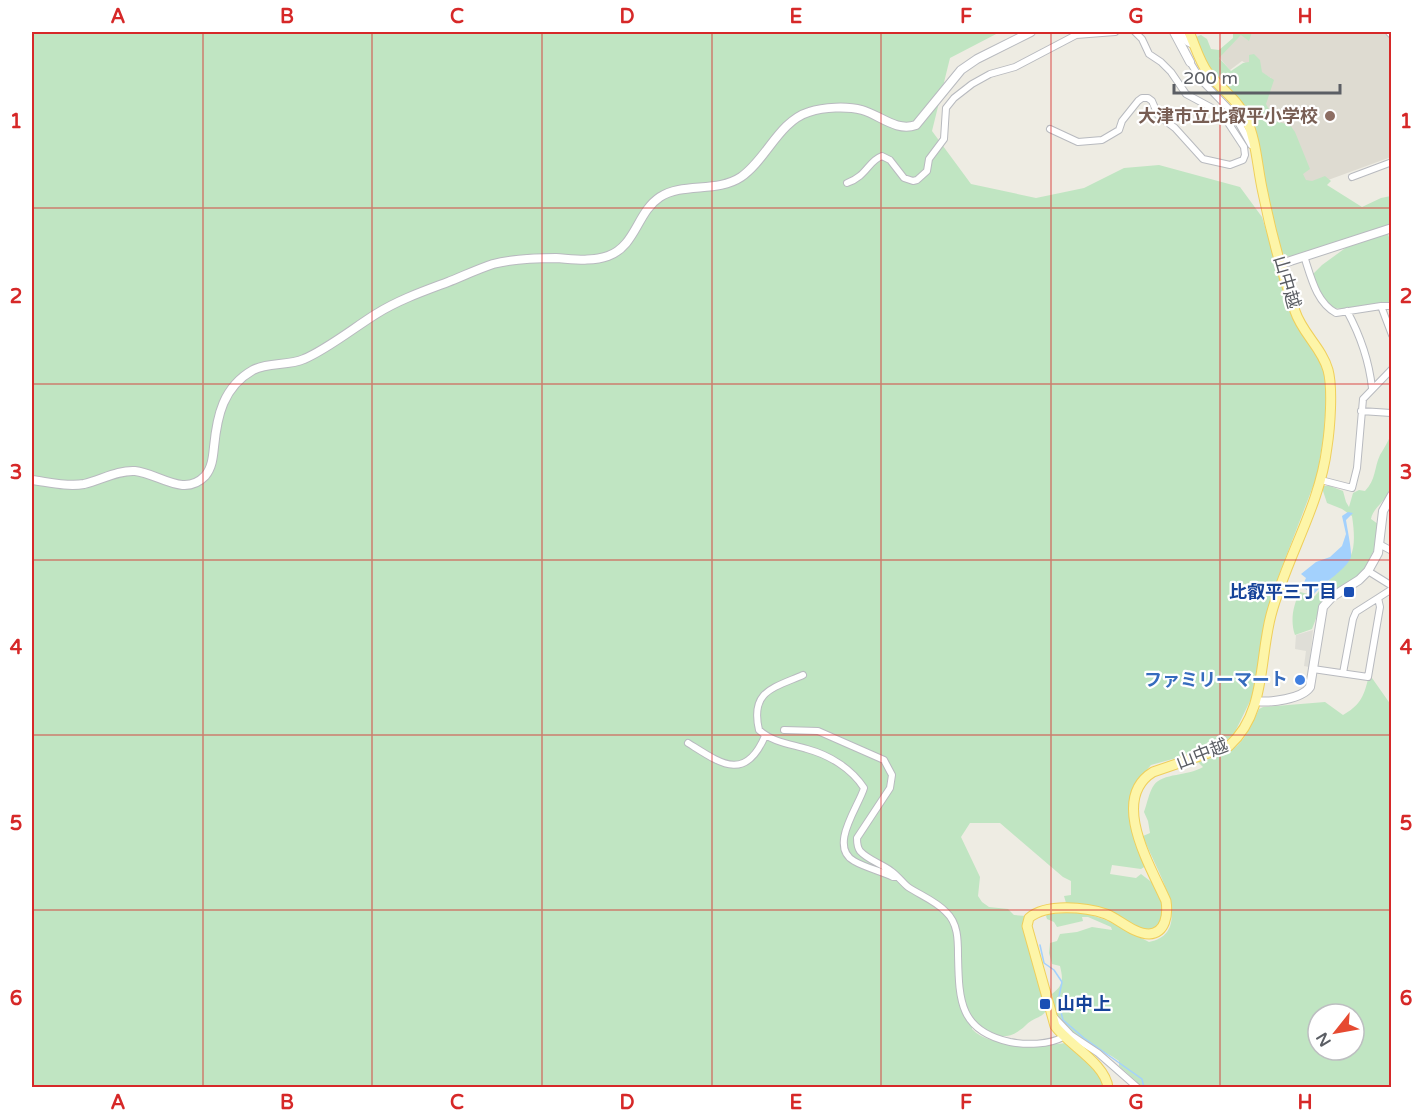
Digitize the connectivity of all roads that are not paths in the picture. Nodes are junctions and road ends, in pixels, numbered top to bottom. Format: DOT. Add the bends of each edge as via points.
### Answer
graph roads {
  1 [pos="1031,32"];
  2 [pos="1115,32"];
  3 [pos="1135,32"];
  4 [pos="1174,32"];
  5 [pos="1180,32"];
  6 [pos="1190,32"];
  7 [pos="1195,46"];
  8 [pos="1190,62"];
  9 [pos="1050,129"];
  10 [pos="1244,140"];
  11 [pos="1256,146"];
  12 [pos="1392,162"];
  13 [pos="1352,177"];
  14 [pos="847,183"];
  15 [pos="1392,228"];
  16 [pos="1304,256"];
  17 [pos="1281,264"];
  18 [pos="1382,306"];
  19 [pos="1392,306"];
  20 [pos="1347,311"];
  21 [pos="1392,335"];
  22 [pos="1392,369"];
  23 [pos="1372,388"];
  24 [pos="1361,411"];
  25 [pos="1392,413"];
  26 [pos="32,480"];
  27 [pos="1321,480"];
  28 [pos="1392,495"];
  29 [pos="1383,511"];
  30 [pos="1392,516"];
  31 [pos="1379,544"];
  32 [pos="1392,551"];
  33 [pos="1368,571"];
  34 [pos="1392,587"];
  35 [pos="1378,598"];
  36 [pos="1313,669"];
  37 [pos="1343,674"];
  38 [pos="803,675"];
  39 [pos="1257,701"];
  40 [pos="784,730"];
  41 [pos="765,736"];
  42 [pos="688,743"];
  43 [pos="897,877"];
  44 [pos="1051,1014"];
  45 [pos="1063,1037"];
  46 [pos="1108,1088"];
  47 [pos="1138,1088"];
  1 -- 26 [label="street" via="961,70 916,125 900,127 863,110 808,112 795,119 741,177 660,197 624,246 606,257 493,264 378,312 306,359 256,368 234,386 219,411 212,463 206,476 197,482 173,484 134,471 81,484"];
  2 -- 14 [label="street" via="1070,37 1015,67 972,84 946,108 944,139 927,171 917,180 904,178 882,156 858,179"];
  3 -- 10 [label="street" via="1149,54 1171,72 1186,94 1222,115"];
  4 -- 8 [label="street"];
  5 -- 7 [label="street"];
  6 -- 7 [label="main road, 山中越"];
  7 -- 11 [label="main road, 山中越" via="1207,72 1245,114"];
  8 -- 10 [label="street" via="1233,113"];
  9 -- 10 [label="street" via="1078,142 1102,140 1119,130 1138,101 1148,98 1158,115 1203,159 1236,165 1245,155"];
  10 -- 11 [label="street"];
  11 -- 17 [label="main road, 山中越" via="1267,213"];
  12 -- 13 [label="street"];
  15 -- 16 [label="street"];
  16 -- 17 [label="street"];
  16 -- 20 [label="street" via="1324,304 1336,313"];
  17 -- 27 [label="main road, 山中越" via="1295,314 1322,356 1330,379 1328,445"];
  18 -- 19 [label="street"];
  18 -- 20 [label="street"];
  18 -- 21 [label="street"];
  20 -- 23 [label="street" via="1371,372"];
  22 -- 23 [label="street"];
  23 -- 24 [label="street" via="1363,399"];
  24 -- 25 [label="street"];
  24 -- 27 [label="street" via="1352,488"];
  27 -- 39 [label="main road, 山中越" via="1271,614"];
  28 -- 29 [label="street"];
  29 -- 30 [label="street"];
  29 -- 31 [label="street"];
  31 -- 32 [label="street"];
  31 -- 33 [label="street"];
  33 -- 34 [label="street"];
  33 -- 36 [label="street" via="1323,607"];
  34 -- 35 [label="street"];
  35 -- 37 [label="street" via="1356,612"];
  35 -- 37 [label="street" via="1380,607 1368,677"];
  36 -- 37 [label="street"];
  36 -- 39 [label="street" via="1310,687 1302,695"];
  38 -- 41 [label="street" via="765,692 756,719"];
  39 -- 44 [label="main road, 山中越" via="1238,738 1229,746 1154,772 1139,785 1134,798 1135,829 1168,913 1158,931 1142,933 1106,914 1082,908 1040,911 1029,918 1027,926"];
  40 -- 43 [label="street" via="818,731 884,760 892,775 888,795 857,838 857,844 862,853"];
  41 -- 42 [label="street" via="756,754 740,765 721,763"];
  41 -- 43 [label="street" via="829,756 856,778 864,788 845,830 844,847 854,861"];
  43 -- 45 [label="street" via="947,912 954,925 958,936 958,972 969,1021 988,1036 1016,1043 1048,1043"];
  44 -- 45 [label="main road"];
  44 -- 47 [label="street, 山中越" via="1071,1035"];
  45 -- 46 [label="main road" via="1100,1069 1108,1080"];
}
